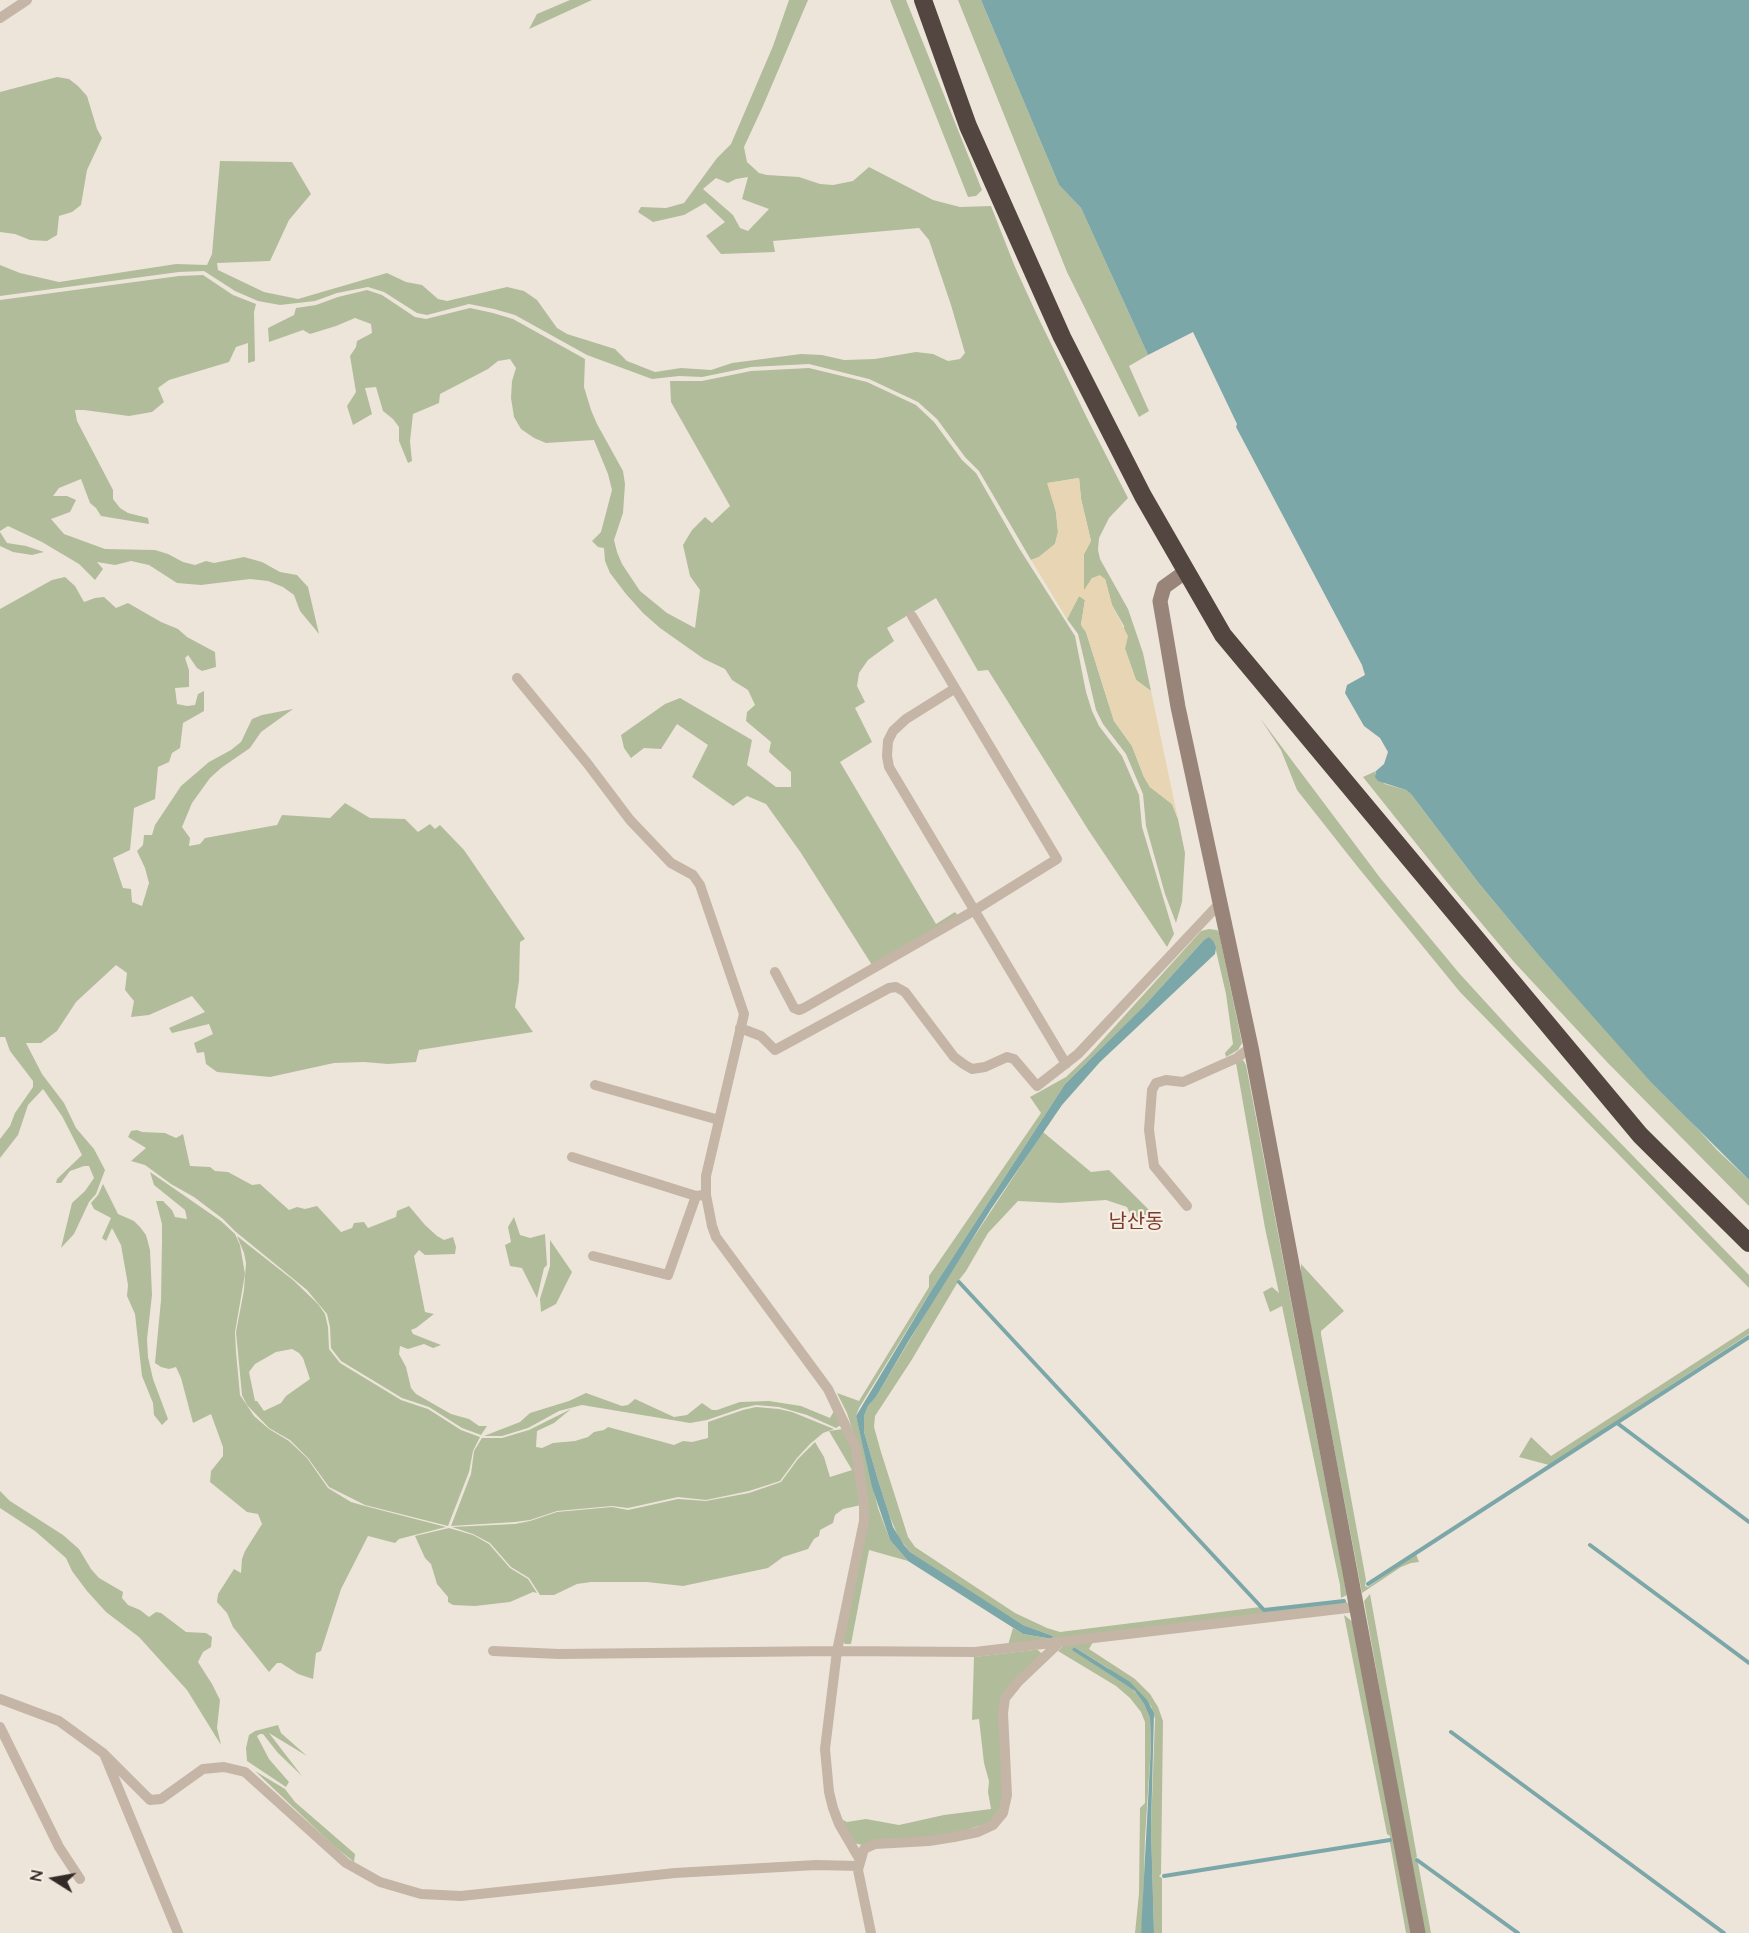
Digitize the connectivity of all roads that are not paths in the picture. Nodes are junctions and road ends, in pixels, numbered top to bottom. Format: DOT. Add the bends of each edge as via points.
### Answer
graph roads {
  1 [pos="27,0"];
  2 [pos="923,0"];
  3 [pos="0,18"];
  4 [pos="1185,572"];
  5 [pos="912,616"];
  6 [pos="518,678"];
  7 [pos="954,689"];
  8 [pos="1219,904"];
  9 [pos="975,910"];
  10 [pos="775,972"];
  11 [pos="740,1028"];
  12 [pos="1251,1047"];
  13 [pos="1066,1064"];
  14 [pos="595,1085"];
  15 [pos="719,1120"];
  16 [pos="572,1156"];
  17 [pos="701,1196"];
  18 [pos="1187,1206"];
  19 [pos="1749,1243"];
  20 [pos="593,1256"];
  21 [pos="1356,1608"];
  22 [pos="1059,1643"];
  23 [pos="493,1651"];
  24 [pos="837,1651"];
  25 [pos="0,1699"];
  26 [pos="0,1726"];
  27 [pos="103,1753"];
  28 [pos="860,1863"];
  29 [pos="80,1879"];
  30 [pos="178,1933"];
  31 [pos="871,1933"];
  32 [pos="1418,1933"];
  1 -- 3 [label="street"];
  2 -- 4 [label="highway" via="968,126 1062,337"];
  4 -- 8 [label="main road" via="1164,587 1160,601"];
  4 -- 19 [label="highway" via="1223,635 1640,1135"];
  5 -- 7 [label="street"];
  6 -- 11 [label="street" via="630,820 671,863 693,875 700,885 744,1014"];
  7 -- 9 [label="street" via="893,731 887,756 889,767"];
  7 -- 9 [label="street" via="1058,859"];
  8 -- 12 [label="main road"];
  8 -- 13 [label="street"];
  9 -- 10 [label="street" via="799,1010 794,1008"];
  9 -- 13 [label="street"];
  11 -- 13 [label="street" via="761,1036 775,1050 896,987 954,1057 972,1069 1014,1059 1037,1086"];
  11 -- 15 [label="street"];
  12 -- 18 [label="street" via="1183,1082 1166,1080 1156,1083 1152,1090 1149,1130 1154,1166"];
  12 -- 21 [label="main road"];
  14 -- 15 [label="street"];
  15 -- 17 [label="street"];
  16 -- 17 [label="street"];
  17 -- 20 [label="street" via="668,1275"];
  17 -- 24 [label="street" via="716,1237 828,1389 856,1449 864,1521"];
  21 -- 22 [label="street"];
  21 -- 32 [label="main road"];
  22 -- 24 [label="street" via="975,1652"];
  22 -- 28 [label="street" via="1005,1698 1007,1795 1003,1813 993,1825 978,1832 929,1841 875,1844 864,1849"];
  23 -- 24 [label="street"];
  24 -- 28 [label="street" via="826,1771 839,1824"];
  25 -- 27 [label="street" via="59,1721"];
  26 -- 29 [label="street" via="59,1847"];
  27 -- 28 [label="street" via="145,1796 155,1801 203,1769 224,1767 246,1772 346,1863 380,1882 421,1894 461,1896 675,1873"];
  27 -- 30 [label="street"];
  28 -- 31 [label="street" via="858,1870"];
}
